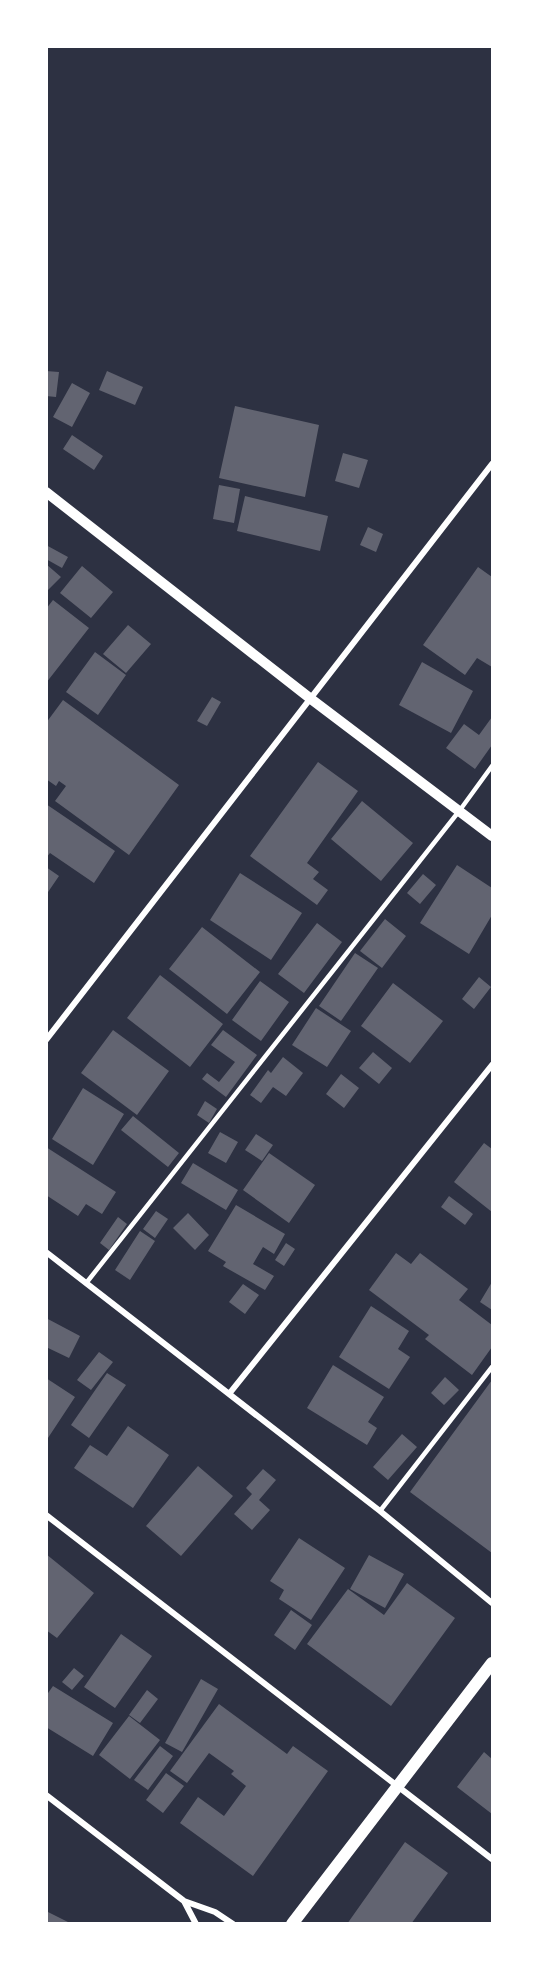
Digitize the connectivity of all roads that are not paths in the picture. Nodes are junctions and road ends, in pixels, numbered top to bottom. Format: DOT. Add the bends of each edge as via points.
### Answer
graph roads {
  1 [pos="492,464"];
  2 [pos="46,492"];
  3 [pos="311,699"];
  4 [pos="492,766"];
  5 [pos="460,810"];
  6 [pos="492,836"];
  7 [pos="46,1040"];
  8 [pos="492,1065"];
  9 [pos="46,1252"];
  10 [pos="87,1282"];
  11 [pos="492,1367"];
  12 [pos="230,1394"];
  13 [pos="380,1511"];
  14 [pos="46,1515"];
  15 [pos="492,1603"];
  16 [pos="492,1663"];
  17 [pos="398,1787"];
  18 [pos="46,1795"];
  19 [pos="492,1859"];
  20 [pos="184,1901"];
  21 [pos="196,1923"];
  22 [pos="232,1923"];
  23 [pos="292,1923"];
  1 -- 3 [label="street"];
  2 -- 3 [label="street"];
  3 -- 5 [label="street"];
  3 -- 7 [label="street"];
  4 -- 5 [label="lane"];
  5 -- 6 [label="street"];
  5 -- 10 [label="lane"];
  8 -- 12 [label="street"];
  9 -- 10 [label="street"];
  10 -- 12 [label="street"];
  11 -- 13 [label="lane"];
  12 -- 13 [label="street"];
  13 -- 15 [label="street"];
  14 -- 17 [label="street"];
  16 -- 17 [label="main road"];
  17 -- 19 [label="street"];
  17 -- 23 [label="main road"];
  18 -- 20 [label="street"];
  20 -- 21 [label="street"];
  20 -- 22 [label="street"];
}
